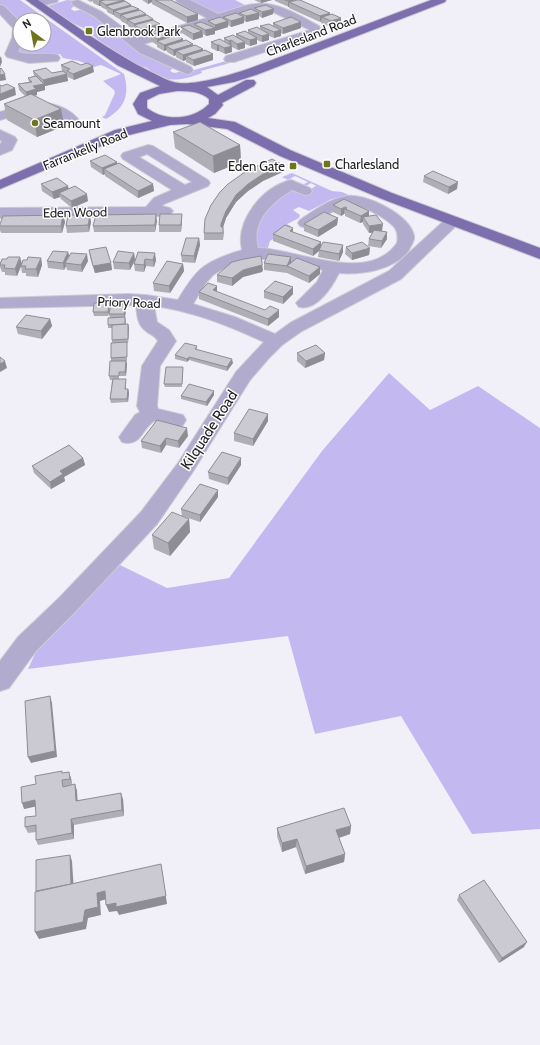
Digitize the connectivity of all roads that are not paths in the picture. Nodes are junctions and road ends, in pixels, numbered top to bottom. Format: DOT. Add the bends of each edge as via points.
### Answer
graph roads {
  1 [pos="53,0"];
  2 [pos="180,0"];
  3 [pos="240,0"];
  4 [pos="34,2"];
  5 [pos="445,2"];
  6 [pos="77,6"];
  7 [pos="255,7"];
  8 [pos="0,8"];
  9 [pos="217,18"];
  10 [pos="134,43"];
  11 [pos="54,58"];
  12 [pos="239,58"];
  13 [pos="121,62"];
  14 [pos="187,70"];
  15 [pos="183,87"];
  16 [pos="143,103"];
  17 [pos="216,103"];
  18 [pos="0,116"];
  19 [pos="179,120"];
  20 [pos="75,124"];
  21 [pos="230,125"];
  22 [pos="0,134"];
  23 [pos="0,151"];
  24 [pos="0,175"];
  25 [pos="0,185"];
  26 [pos="184,191"];
  27 [pos="306,191"];
  28 [pos="150,211"];
  29 [pos="0,213"];
  30 [pos="169,216"];
  31 [pos="308,216"];
  32 [pos="452,222"];
  33 [pos="251,253"];
  34 [pos="540,254"];
  35 [pos="333,268"];
  36 [pos="146,300"];
  37 [pos="0,303"];
  38 [pos="305,303"];
  39 [pos="183,306"];
  40 [pos="276,341"];
  41 [pos="150,414"];
  42 [pos="176,420"];
  43 [pos="128,437"];
  44 [pos="0,680"];
  1 -- 4 [label="street"];
  2 -- 9 [label="street"];
  3 -- 7 [label="street"];
  4 -- 13 [label="main road"];
  5 -- 15 [label="main road, Charlesland Road" via="230,80"];
  5 -- 17 [label="main road, Charlesland Road" via="242,86"];
  6 -- 10 [label="street" via="98,14"];
  7 -- 9 [label="street"];
  7 -- 12 [label="street" via="275,9 315,28 316,32"];
  8 -- 11 [label="street" via="19,27 18,38 11,54 29,59"];
  9 -- 10 [label="street"];
  10 -- 14 [label="street"];
  13 -- 15 [label="main road" via="162,82"];
  13 -- 16 [label="main road" via="131,72"];
  15 -- 16 [label="main road, Charlesland Road" via="158,90"];
  15 -- 17 [label="main road" via="207,92 213,96"];
  16 -- 19 [label="main road" via="153,117"];
  16 -- 24 [label="main road, Farrankelly Road" via="109,128"];
  17 -- 19 [label="main road, Charlesland Road" via="207,114"];
  17 -- 21 [label="main road"];
  18 -- 20 [label="street" via="36,105 48,106 60,111"];
  19 -- 21 [label="main road"];
  19 -- 25 [label="main road, Farrankelly Road" via="120,133"];
  21 -- 32 [label="main road" via="336,175"];
  22 -- 23 [label="street" via="10,140 7,147"];
  26 -- 28 [label="street" via="160,201"];
  27 -- 33 [label="street" via="291,184 270,197 257,210 250,224 248,238"];
  28 -- 29 [label="street, Eden Wood"];
  28 -- 30 [label="street, Eden Wood" via="170,210"];
  31 -- 35 [label="street" via="344,201 359,201 395,219 405,229 406,239 401,250 390,259 353,270"];
  32 -- 34 [label="main road"];
  32 -- 40 [label="street, Kilquade Road" via="395,274 296,327"];
  33 -- 35 [label="street" via="285,256"];
  33 -- 39 [label="street" via="224,262 207,272"];
  35 -- 38 [label="street" via="324,285"];
  36 -- 37 [label="street, Priory Road"];
  36 -- 39 [label="street, Priory Road"];
  36 -- 41 [label="street" via="147,323 161,331 167,341 151,366 146,406"];
  39 -- 40 [label="street, Priory Road" via="220,317"];
  40 -- 44 [label="street, Kilquade Road" via="243,376 185,468 149,518 27,644"];
  41 -- 42 [label="street"];
  41 -- 43 [label="street"];
}
